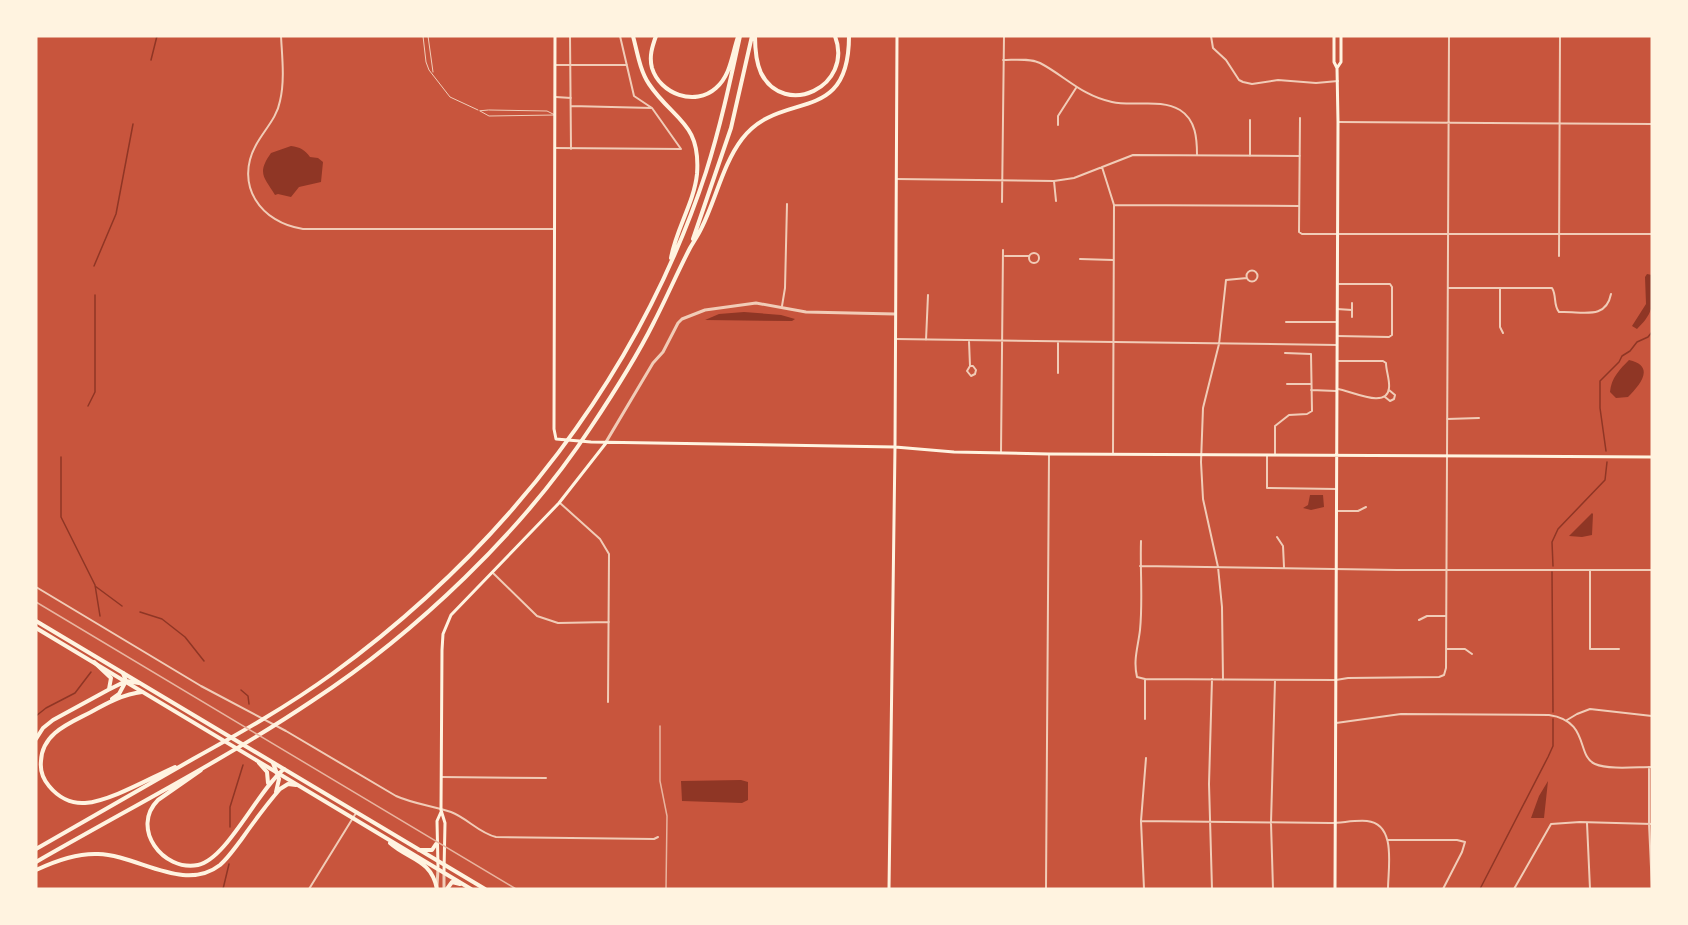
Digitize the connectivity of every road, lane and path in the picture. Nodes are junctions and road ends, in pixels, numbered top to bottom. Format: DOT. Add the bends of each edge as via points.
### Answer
graph roads {
  1 [pos="281,36"];
  2 [pos="423,36"];
  3 [pos="428,36"];
  4 [pos="555,36"];
  5 [pos="570,36"];
  6 [pos="621,36"];
  7 [pos="633,36"];
  8 [pos="656,36"];
  9 [pos="739,36"];
  10 [pos="753,36"];
  11 [pos="835,36"];
  12 [pos="849,36"];
  13 [pos="897,36"];
  14 [pos="1004,36"];
  15 [pos="1211,36"];
  16 [pos="1334,36"];
  17 [pos="1341,36"];
  18 [pos="1449,36"];
  19 [pos="1560,36"];
  20 [pos="1004,60"];
  21 [pos="555,65"];
  22 [pos="628,65"];
  23 [pos="570,66"];
  24 [pos="1337,68"];
  25 [pos="433,74"];
  26 [pos="1338,81"];
  27 [pos="1076,88"];
  28 [pos="555,97"];
  29 [pos="571,98"];
  30 [pos="572,106"];
  31 [pos="652,108"];
  32 [pos="480,111"];
  33 [pos="555,115"];
  34 [pos="1300,118"];
  35 [pos="1250,120"];
  36 [pos="1338,122"];
  37 [pos="1448,123"];
  38 [pos="1560,123"];
  39 [pos="1652,124"];
  40 [pos="1058,125"];
  41 [pos="555,148"];
  42 [pos="572,149"];
  43 [pos="1197,155"];
  44 [pos="1250,156"];
  45 [pos="1300,156"];
  46 [pos="1101,167"];
  47 [pos="896,178"];
  48 [pos="1002,180"];
  49 [pos="1054,181"];
  50 [pos="1056,201"];
  51 [pos="1002,202"];
  52 [pos="787,204"];
  53 [pos="1114,205"];
  54 [pos="1299,206"];
  55 [pos="554,229"];
  56 [pos="1337,234"];
  57 [pos="1448,234"];
  58 [pos="1559,234"];
  59 [pos="1652,234"];
  60 [pos="690,249"];
  61 [pos="1003,250"];
  62 [pos="1004,256"];
  63 [pos="1029,256"];
  64 [pos="1559,256"];
  65 [pos="1080,259"];
  66 [pos="1113,260"];
  67 [pos="669,266"];
  68 [pos="1247,278"];
  69 [pos="1337,284"];
  70 [pos="1448,288"];
  71 [pos="1500,288"];
  72 [pos="1611,294"];
  73 [pos="928,295"];
  74 [pos="1352,303"];
  75 [pos="782,306"];
  76 [pos="1337,309"];
  77 [pos="1352,310"];
  78 [pos="895,314"];
  79 [pos="1352,317"];
  80 [pos="1286,322"];
  81 [pos="1337,322"];
  82 [pos="1503,333"];
  83 [pos="1337,336"];
  84 [pos="895,339"];
  85 [pos="926,340"];
  86 [pos="969,341"];
  87 [pos="1002,341"];
  88 [pos="1058,342"];
  89 [pos="1113,343"];
  90 [pos="1219,344"];
  91 [pos="1337,345"];
  92 [pos="1285,353"];
  93 [pos="1337,361"];
  94 [pos="970,366"];
  95 [pos="1058,373"];
  96 [pos="1287,384"];
  97 [pos="1311,384"];
  98 [pos="1311,390"];
  99 [pos="1337,390"];
  100 [pos="1389,390"];
  101 [pos="1385,397"];
  102 [pos="1447,418"];
  103 [pos="1479,418"];
  104 [pos="606,442"];
  105 [pos="895,447"];
  106 [pos="1001,453"];
  107 [pos="1049,454"];
  108 [pos="1113,454"];
  109 [pos="1201,455"];
  110 [pos="1266,455"];
  111 [pos="1275,455"];
  112 [pos="1336,457"];
  113 [pos="1446,457"];
  114 [pos="1652,457"];
  115 [pos="1336,489"];
  116 [pos="559,503"];
  117 [pos="1366,507"];
  118 [pos="1336,511"];
  119 [pos="1277,537"];
  120 [pos="1141,541"];
  121 [pos="1140,566"];
  122 [pos="1218,567"];
  123 [pos="1284,567"];
  124 [pos="1336,568"];
  125 [pos="1446,570"];
  126 [pos="1590,570"];
  127 [pos="1652,570"];
  128 [pos="493,573"];
  129 [pos="36,587"];
  130 [pos="1446,616"];
  131 [pos="1419,620"];
  132 [pos="36,621"];
  133 [pos="609,622"];
  134 [pos="43,626"];
  135 [pos="37,629"];
  136 [pos="1446,649"];
  137 [pos="1619,649"];
  138 [pos="1472,654"];
  139 [pos="94,662"];
  140 [pos="123,673"];
  141 [pos="1145,679"];
  142 [pos="1212,680"];
  143 [pos="1223,680"];
  144 [pos="1275,680"];
  145 [pos="1336,680"];
  146 [pos="126,681"];
  147 [pos="139,683"];
  148 [pos="109,689"];
  149 [pos="142,692"];
  150 [pos="608,702"];
  151 [pos="102,706"];
  152 [pos="1652,716"];
  153 [pos="1145,719"];
  154 [pos="1568,720"];
  155 [pos="1336,723"];
  156 [pos="36,739"];
  157 [pos="195,758"];
  158 [pos="1146,758"];
  159 [pos="1588,759"];
  160 [pos="259,763"];
  161 [pos="273,763"];
  162 [pos="1584,763"];
  163 [pos="208,764"];
  164 [pos="1651,767"];
  165 [pos="284,769"];
  166 [pos="278,774"];
  167 [pos="441,777"];
  168 [pos="546,778"];
  169 [pos="268,784"];
  170 [pos="296,785"];
  171 [pos="275,795"];
  172 [pos="441,810"];
  173 [pos="356,813"];
  174 [pos="352,818"];
  175 [pos="1141,821"];
  176 [pos="1209,822"];
  177 [pos="1587,822"];
  178 [pos="1271,823"];
  179 [pos="1336,823"];
  180 [pos="1650,824"];
  181 [pos="658,837"];
  182 [pos="387,840"];
  183 [pos="1388,840"];
  184 [pos="436,844"];
  185 [pos="412,847"];
  186 [pos="36,849"];
  187 [pos="36,862"];
  188 [pos="438,865"];
  189 [pos="444,868"];
  190 [pos="36,870"];
  191 [pos="465,885"];
  192 [pos="1046,888"];
  193 [pos="309,889"];
  194 [pos="437,889"];
  195 [pos="446,889"];
  196 [pos="471,889"];
  197 [pos="484,889"];
  198 [pos="890,889"];
  199 [pos="1144,889"];
  200 [pos="1212,889"];
  201 [pos="1273,889"];
  202 [pos="1335,889"];
  203 [pos="1388,889"];
  204 [pos="1443,889"];
  205 [pos="1514,889"];
  206 [pos="1590,889"];
  207 [pos="1652,889"];
  1 -- 55 [label="street" via="280,100 256,144 248,169 255,200 276,221 303,228"];
  2 -- 25 [label="lane" via="426,62"];
  3 -- 25 [label="lane"];
  4 -- 21 [label="main road"];
  5 -- 23 [label="street"];
  6 -- 22 [label="street"];
  7 -- 67 [label="main road" via="646,80 685,123 695,145 695,185"];
  8 -- 9 [label="main road" via="651,54 654,74 666,89 689,97 717,87"];
  9 -- 67 [label="main road" via="714,147"];
  10 -- 11 [label="main road" via="765,79 776,89 795,95 811,92 830,78 838,57"];
  10 -- 60 [label="main road" via="731,128"];
  12 -- 60 [label="main road" via="847,66 832,91 768,118 742,139"];
  13 -- 47 [label="main road"];
  14 -- 20 [label="street"];
  15 -- 26 [label="street" via="1213,48 1243,82"];
  16 -- 24 [label="main road"];
  17 -- 24 [label="main road" via="1341,62"];
  18 -- 37 [label="street"];
  19 -- 38 [label="street"];
  20 -- 27 [label="street" via="1040,63"];
  20 -- 48 [label="street"];
  21 -- 23 [label="street"];
  21 -- 28 [label="main road"];
  22 -- 23 [label="street"];
  22 -- 31 [label="street" via="634,96"];
  23 -- 29 [label="street"];
  24 -- 26 [label="main road"];
  25 -- 32 [label="lane" via="450,97"];
  26 -- 36 [label="main road"];
  27 -- 40 [label="street" via="1058,116"];
  27 -- 43 [label="street" via="1111,102 1165,105 1180,111 1192,122"];
  28 -- 29 [label="street"];
  28 -- 33 [label="main road"];
  29 -- 30 [label="street"];
  30 -- 31 [label="street"];
  30 -- 42 [label="street"];
  31 -- 42 [label="street" via="681,149"];
  32 -- 33 [label="lane" via="548,111"];
  32 -- 33 [label="lane" via="489,116"];
  33 -- 41 [label="main road"];
  34 -- 45 [label="street"];
  35 -- 44 [label="street"];
  36 -- 37 [label="street"];
  36 -- 56 [label="main road"];
  37 -- 38 [label="street"];
  37 -- 57 [label="street"];
  38 -- 39 [label="street"];
  38 -- 58 [label="street"];
  41 -- 42 [label="street"];
  41 -- 55 [label="main road"];
  43 -- 44 [label="street"];
  43 -- 46 [label="street" via="1133,155"];
  44 -- 45 [label="street"];
  45 -- 54 [label="street"];
  46 -- 49 [label="street"];
  46 -- 53 [label="street"];
  47 -- 48 [label="street"];
  47 -- 78 [label="main road"];
  48 -- 49 [label="street"];
  48 -- 51 [label="street"];
  49 -- 50 [label="street"];
  52 -- 75 [label="street"];
  53 -- 54 [label="street"];
  53 -- 66 [label="street"];
  54 -- 56 [label="street" via="1299,232"];
  55 -- 104 [label="main road" via="556,439"];
  56 -- 57 [label="street"];
  56 -- 69 [label="main road"];
  57 -- 58 [label="street"];
  57 -- 70 [label="street"];
  58 -- 59 [label="street"];
  58 -- 64 [label="street"];
  60 -- 163 [label="main road" via="653,324 588,431 524,513 451,591 314,700"];
  61 -- 62 [label="street"];
  62 -- 63 [label="street"];
  62 -- 87 [label="street"];
  65 -- 66 [label="street"];
  66 -- 89 [label="street"];
  67 -- 157 [label="main road" via="621,360 575,431 503,521 400,622 281,708"];
  68 -- 90 [label="street" via="1226,280"];
  69 -- 76 [label="main road"];
  69 -- 83 [label="street" via="1390,284 1392,335"];
  70 -- 71 [label="street"];
  70 -- 102 [label="street"];
  71 -- 72 [label="street" via="1552,288 1559,312 1601,311 1607,307"];
  71 -- 82 [label="street"];
  73 -- 85 [label="street"];
  74 -- 77 [label="street"];
  75 -- 78 [label="street" via="806,312"];
  75 -- 104 [label="street" via="742,304 705,310 682,319"];
  76 -- 77 [label="street"];
  76 -- 81 [label="main road"];
  77 -- 79 [label="street"];
  78 -- 84 [label="main road"];
  80 -- 81 [label="street"];
  81 -- 83 [label="main road"];
  83 -- 91 [label="main road"];
  84 -- 85 [label="street"];
  84 -- 105 [label="main road"];
  85 -- 86 [label="street"];
  86 -- 87 [label="street"];
  86 -- 94 [label="street"];
  87 -- 88 [label="street"];
  87 -- 106 [label="street"];
  88 -- 89 [label="street"];
  88 -- 95 [label="street"];
  89 -- 90 [label="street"];
  89 -- 108 [label="street"];
  90 -- 91 [label="street"];
  90 -- 109 [label="street" via="1203,408"];
  91 -- 93 [label="main road"];
  92 -- 97 [label="street" via="1311,354"];
  93 -- 99 [label="main road"];
  93 -- 100 [label="street" via="1383,361"];
  96 -- 97 [label="street"];
  97 -- 98 [label="street"];
  98 -- 99 [label="street"];
  98 -- 111 [label="street" via="1311,413 1290,414 1275,426"];
  99 -- 101 [label="street" via="1369,398"];
  99 -- 112 [label="main road"];
  100 -- 101 [label="street"];
  100 -- 101 [label="street" via="1394,399"];
  102 -- 103 [label="street"];
  102 -- 113 [label="street"];
  104 -- 105 [label="main road"];
  104 -- 116 [label="main road"];
  105 -- 106 [label="main road"];
  105 -- 198 [label="main road"];
  106 -- 107 [label="main road"];
  107 -- 108 [label="main road"];
  107 -- 192 [label="street"];
  108 -- 109 [label="main road"];
  109 -- 110 [label="main road"];
  109 -- 122 [label="street" via="1203,500"];
  110 -- 111 [label="main road"];
  110 -- 115 [label="street" via="1267,488"];
  111 -- 112 [label="main road"];
  112 -- 113 [label="main road"];
  112 -- 115 [label="main road"];
  113 -- 114 [label="main road"];
  113 -- 125 [label="street"];
  115 -- 118 [label="main road"];
  116 -- 128 [label="main road"];
  116 -- 133 [label="street" via="605,546 610,563"];
  117 -- 118 [label="street"];
  118 -- 124 [label="main road"];
  119 -- 123 [label="street" via="1283,546"];
  120 -- 121 [label="street"];
  121 -- 122 [label="street"];
  121 -- 141 [label="street" via="1140,629 1135,670 1137,677"];
  122 -- 123 [label="street"];
  122 -- 143 [label="street"];
  123 -- 124 [label="street"];
  124 -- 125 [label="street"];
  124 -- 145 [label="main road"];
  125 -- 126 [label="street"];
  125 -- 130 [label="street"];
  126 -- 127 [label="street"];
  126 -- 137 [label="street" via="1590,649"];
  128 -- 133 [label="street" via="540,618 558,623"];
  128 -- 167 [label="main road" via="451,615 443,634"];
  129 -- 172 [label="street" via="396,796"];
  130 -- 131 [label="street"];
  130 -- 136 [label="street"];
  132 -- 134 [label="main road"];
  133 -- 150 [label="street"];
  134 -- 135 [label="main road"];
  134 -- 140 [label="main road"];
  135 -- 139 [label="main road"];
  136 -- 138 [label="street" via="1465,649"];
  136 -- 145 [label="street" via="1444,675 1439,677"];
  139 -- 146 [label="main road"];
  139 -- 148 [label="main road" via="111,678"];
  140 -- 146 [label="main road"];
  140 -- 147 [label="main road"];
  141 -- 142 [label="street"];
  141 -- 153 [label="street"];
  142 -- 143 [label="street"];
  142 -- 176 [label="street"];
  143 -- 144 [label="street"];
  144 -- 145 [label="street"];
  144 -- 178 [label="street"];
  145 -- 155 [label="main road"];
  146 -- 147 [label="main road"];
  146 -- 148 [label="main road"];
  146 -- 149 [label="main road"];
  146 -- 151 [label="main road" via="119,694"];
  147 -- 161 [label="main road"];
  148 -- 156 [label="main road" via="53,720"];
  149 -- 151 [label="main road"];
  149 -- 160 [label="main road"];
  151 -- 157 [label="main road" via="60,728 45,744 40,763 43,776 62,797 85,803 104,798"];
  152 -- 154 [label="street" via="1590,709"];
  154 -- 155 [label="street" via="1549,715 1422,714"];
  154 -- 159 [label="street" via="1578,731"];
  155 -- 179 [label="main road"];
  157 -- 186 [label="main road"];
  158 -- 175 [label="street"];
  159 -- 162 [label="street"];
  159 -- 164 [label="street" via="1604,766"];
  160 -- 166 [label="main road"];
  160 -- 169 [label="main road" via="269,777"];
  161 -- 165 [label="main road"];
  161 -- 166 [label="main road"];
  163 -- 169 [label="main road" via="166,793 151,810 151,840 174,864 193,866 212,859"];
  163 -- 187 [label="main road"];
  164 -- 180 [label="street"];
  165 -- 166 [label="main road"];
  165 -- 173 [label="main road"];
  166 -- 169 [label="main road"];
  166 -- 170 [label="main road"];
  166 -- 171 [label="main road"];
  167 -- 168 [label="street"];
  167 -- 172 [label="main road"];
  170 -- 171 [label="main road" via="285,785"];
  170 -- 174 [label="main road"];
  171 -- 190 [label="main road" via="227,858 197,876 180,876 139,862 96,854 73,856"];
  172 -- 181 [label="street" via="452,812 496,837"];
  172 -- 184 [label="main road"];
  172 -- 189 [label="main road" via="445,823"];
  173 -- 174 [label="street"];
  173 -- 185 [label="main road"];
  174 -- 182 [label="main road"];
  174 -- 193 [label="street"];
  175 -- 176 [label="street"];
  175 -- 199 [label="street"];
  176 -- 178 [label="street"];
  176 -- 200 [label="street"];
  177 -- 180 [label="street"];
  177 -- 205 [label="street" via="1551,824"];
  177 -- 206 [label="street"];
  178 -- 179 [label="street"];
  178 -- 201 [label="street"];
  179 -- 183 [label="street" via="1370,822 1385,831"];
  179 -- 202 [label="main road"];
  180 -- 207 [label="street"];
  182 -- 188 [label="main road"];
  182 -- 194 [label="main road" via="428,867"];
  183 -- 203 [label="street"];
  183 -- 204 [label="street" via="1465,842"];
  184 -- 185 [label="main road" via="427,851"];
  184 -- 188 [label="main road"];
  185 -- 188 [label="main road"];
  188 -- 189 [label="main road"];
  188 -- 194 [label="street"];
  189 -- 191 [label="main road"];
  189 -- 195 [label="street"];
  189 -- 197 [label="main road"];
  191 -- 195 [label="main road" via="452,882"];
  191 -- 196 [label="main road"];
}
